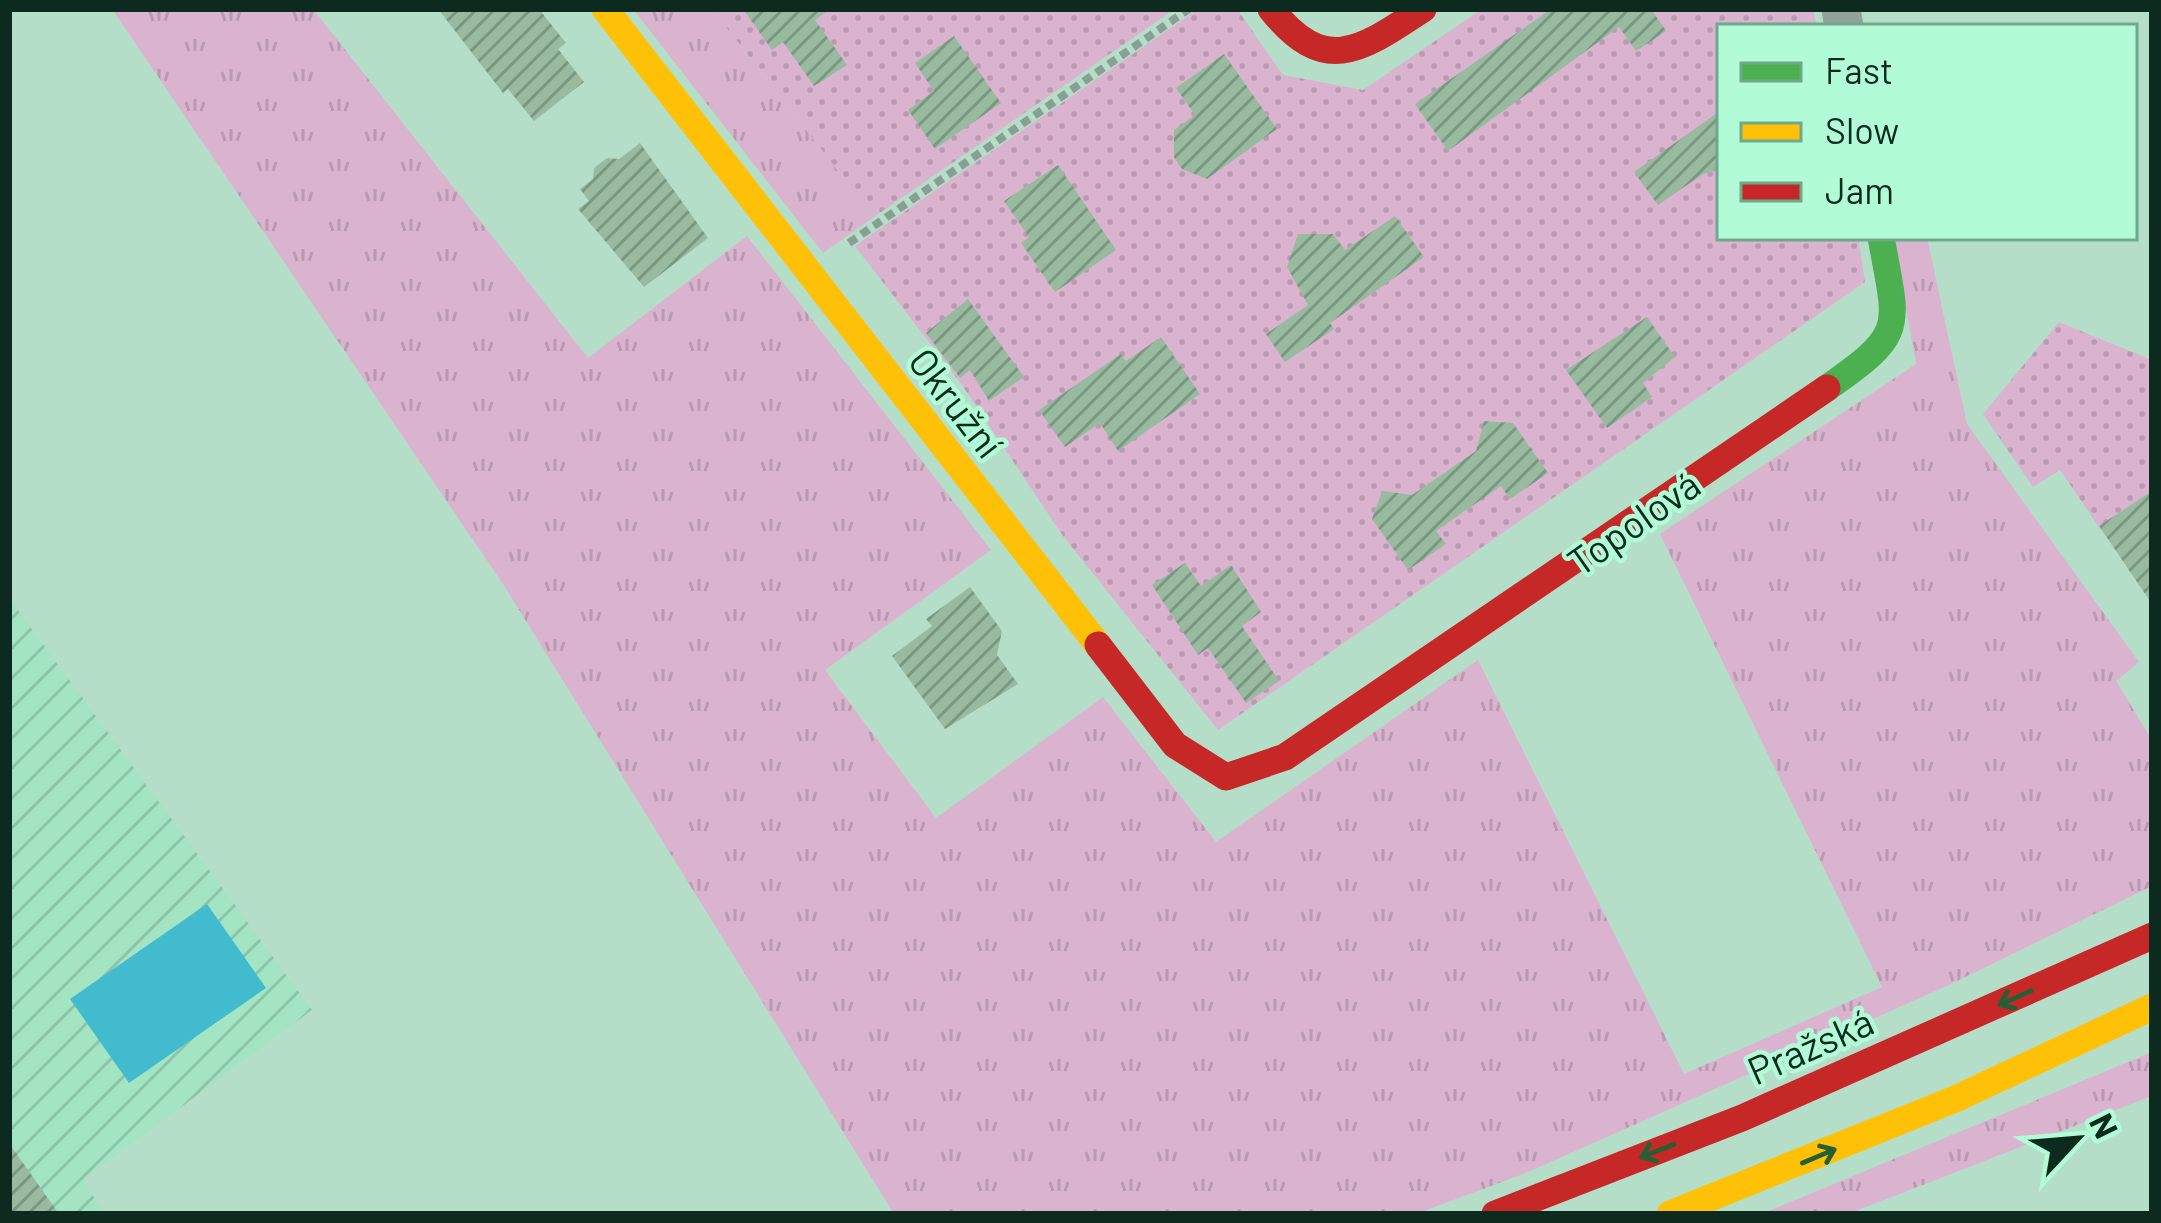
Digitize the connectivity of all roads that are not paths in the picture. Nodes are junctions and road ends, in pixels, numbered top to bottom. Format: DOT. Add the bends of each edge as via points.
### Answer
graph roads {
  1 [pos="604,9"];
  2 [pos="1271,9"];
  3 [pos="1423,9"];
  4 [pos="1882,240"];
  5 [pos="1285,757"];
  6 [pos="2152,936"];
  7 [pos="2152,1007"];
  8 [pos="1495,1214"];
  9 [pos="1670,1214"];
  1 -- 5 [label="street, Okružní" via="1174,746 1226,777"];
  2 -- 3 [label="street" via="1304,42 1355,53"];
  4 -- 5 [label="street, Topolová" via="1896,321 1879,353"];
  6 -- 8 [label="street, Pražská, one-way" via="1742,1118"];
  9 -- 7 [label="street, one-way" via="1954,1100"];
}
